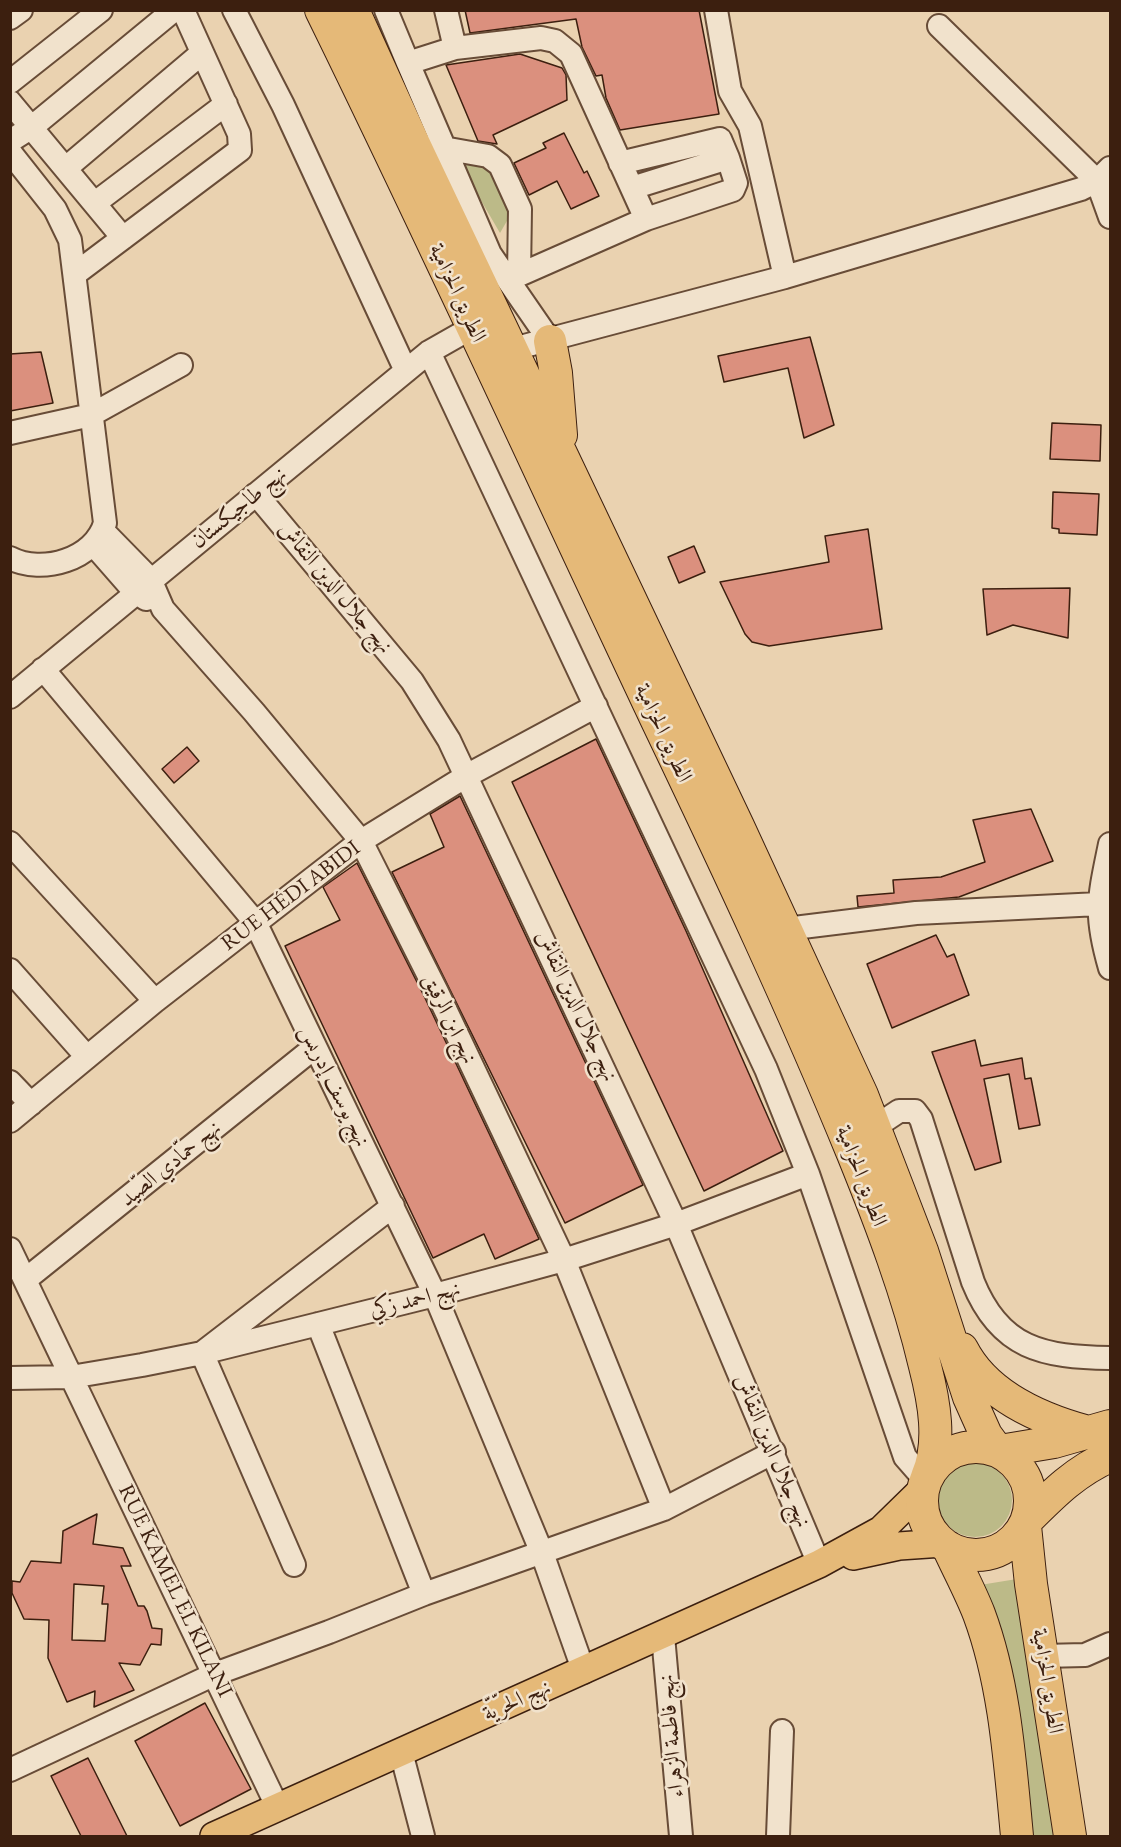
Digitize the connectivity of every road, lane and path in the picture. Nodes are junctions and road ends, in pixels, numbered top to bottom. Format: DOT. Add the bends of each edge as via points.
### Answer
graph roads {
  1 [pos="21,10"];
  2 [pos="101,10"];
  3 [pos="174,10"];
  4 [pos="183,10"];
  5 [pos="234,10"];
  6 [pos="321,10"];
  7 [pos="353,10"];
  8 [pos="386,10"];
  9 [pos="446,10"];
  10 [pos="716,10"];
  11 [pos="10,18"];
  12 [pos="939,26"];
  13 [pos="455,48"];
  14 [pos="202,53"];
  15 [pos="408,63"];
  16 [pos="10,82"];
  17 [pos="10,102"];
  18 [pos="226,104"];
  19 [pos="32,127"];
  20 [pos="10,141"];
  21 [pos="413,142"];
  22 [pos="443,148"];
  23 [pos="10,152"];
  24 [pos="728,158"];
  25 [pos="620,163"];
  26 [pos="66,168"];
  27 [pos="1104,174"];
  28 [pos="632,188"];
  29 [pos="95,203"];
  30 [pos="1110,217"];
  31 [pos="646,219"];
  32 [pos="123,238"];
  33 [pos="75,274"];
  34 [pos="785,277"];
  35 [pos="504,283"];
  36 [pos="473,327"];
  37 [pos="550,341"];
  38 [pos="513,349"];
  39 [pos="429,352"];
  40 [pos="181,365"];
  41 [pos="406,371"];
  42 [pos="91,415"];
  43 [pos="10,433"];
  44 [pos="565,460"];
  45 [pos="256,494"];
  46 [pos="98,538"];
  47 [pos="10,558"];
  48 [pos="143,586"];
  49 [pos="43,669"];
  50 [pos="10,697"];
  51 [pos="596,706"];
  52 [pos="468,775"];
  53 [pos="361,841"];
  54 [pos="10,843"];
  55 [pos="1110,844"];
  56 [pos="1099,904"];
  57 [pos="255,922"];
  58 [pos="786,929"];
  59 [pos="1110,968"];
  60 [pos="10,970"];
  61 [pos="155,1001"];
  62 [pos="315,1047"];
  63 [pos="87,1057"];
  64 [pos="10,1082"];
  65 [pos="30,1104"];
  66 [pos="10,1121"];
  67 [pos="875,1127"];
  68 [pos="808,1174"];
  69 [pos="393,1206"];
  70 [pos="676,1224"];
  71 [pos="10,1249"];
  72 [pos="564,1260"];
  73 [pos="26,1280"];
  74 [pos="435,1295"];
  75 [pos="938,1300"];
  76 [pos="318,1324"];
  77 [pos="202,1353"];
  78 [pos="1110,1359"];
  79 [pos="70,1377"];
  80 [pos="10,1378"];
  81 [pos="1099,1429"];
  82 [pos="998,1451"];
  83 [pos="774,1452"];
  84 [pos="1110,1456"];
  85 [pos="925,1482"];
  86 [pos="664,1509"];
  87 [pos="1026,1523"];
  88 [pos="945,1545"];
  89 [pos="542,1553"];
  90 [pos="819,1564"];
  91 [pos="294,1565"];
  92 [pos="424,1594"];
  93 [pos="663,1636"];
  94 [pos="1110,1644"];
  95 [pos="1042,1656"];
  96 [pos="584,1672"];
  97 [pos="215,1674"];
  98 [pos="782,1731"];
  99 [pos="401,1752"];
  100 [pos="10,1770"];
  101 [pos="277,1806"];
  102 [pos="214,1836"];
  103 [pos="423,1836"];
  104 [pos="681,1836"];
  105 [pos="778,1836"];
  106 [pos="1017,1836"];
  107 [pos="1070,1836"];
  1 -- 11 [label="street"];
  2 -- 16 [label="street"];
  3 -- 19 [label="street"];
  4 -- 14 [label="street"];
  5 -- 41 [label="street" via="283,105"];
  6 -- 36 [label="highway, الطريق الحزامية"];
  7 -- 21 [label="highway, الطريق الحزامية"];
  8 -- 15 [label="street"];
  9 -- 13 [label="street"];
  10 -- 34 [label="street" via="730,91 750,126"];
  12 -- 27 [label="street"];
  13 -- 15 [label="street"];
  13 -- 25 [label="street" via="541,38 564,47 571,54"];
  14 -- 18 [label="street"];
  14 -- 26 [label="street"];
  15 -- 22 [label="street"];
  17 -- 19 [label="street"];
  18 -- 29 [label="street"];
  18 -- 32 [label="street" via="239,134 240,150"];
  19 -- 20 [label="street"];
  19 -- 26 [label="street"];
  21 -- 22 [label="street"];
  21 -- 35 [label="highway, الطريق الحزامية"];
  22 -- 35 [label="street"];
  22 -- 35 [label="street" via="488,156 500,165 520,209"];
  23 -- 33 [label="street" via="64,224"];
  24 -- 25 [label="street" via="720,139"];
  24 -- 28 [label="street"];
  24 -- 31 [label="street" via="736,183 733,190"];
  25 -- 28 [label="street"];
  26 -- 29 [label="street"];
  27 -- 30 [label="street"];
  27 -- 34 [label="street" via="1081,189"];
  28 -- 31 [label="street"];
  29 -- 32 [label="street"];
  31 -- 35 [label="street"];
  32 -- 33 [label="street"];
  33 -- 42 [label="street"];
  34 -- 37 [label="street"];
  35 -- 37 [label="street"];
  35 -- 38 [label="highway, الطريق الحزامية"];
  36 -- 39 [label="street, نهج طاجيكستان"];
  36 -- 85 [label="highway, الطريق الحزامية" via="735,885 872,1200 927,1371 935,1459"];
  37 -- 38 [label="street"];
  37 -- 44 [label="highway"];
  38 -- 44 [label="highway, الطريق الحزامية"];
  39 -- 41 [label="street, نهج طاجيكستان"];
  39 -- 51 [label="street"];
  40 -- 42 [label="street"];
  41 -- 45 [label="street, نهج طاجيكستان"];
  42 -- 43 [label="street"];
  42 -- 46 [label="street" via="104,506"];
  44 -- 58 [label="highway, الطريق الحزامية"];
  45 -- 48 [label="street, نهج طاجيكستان"];
  45 -- 52 [label="street, نهج جلال الدين النقاش" via="412,681"];
  46 -- 47 [label="street" via="84,552 62,562 40,564"];
  46 -- 48 [label="street, نهج ابن الرقيق"];
  48 -- 49 [label="street, نهج طاجيكستان"];
  48 -- 53 [label="street, نهج ابن الرقيق"];
  49 -- 50 [label="street, نهج طاجيكستان"];
  49 -- 57 [label="street, نهج يوسف إدريس"];
  51 -- 52 [label="street, RUE HÉDI ABIDI"];
  51 -- 68 [label="street" via="766,1069"];
  52 -- 53 [label="street, RUE HÉDI ABIDI"];
  52 -- 70 [label="street, نهج جلال الدين النقاش"];
  53 -- 57 [label="street, RUE HÉDI ABIDI"];
  53 -- 72 [label="street, نهج ابن الرقيق"];
  54 -- 61 [label="street"];
  55 -- 56 [label="street"];
  56 -- 58 [label="street" via="916,913"];
  56 -- 59 [label="street" via="1100,934"];
  57 -- 61 [label="street, RUE HÉDI ABIDI"];
  57 -- 62 [label="street, نهج يوسف إدريس"];
  58 -- 67 [label="highway, الطريق الحزامية"];
  60 -- 63 [label="street"];
  61 -- 63 [label="street, RUE HÉDI ABIDI"];
  62 -- 69 [label="street, نهج يوسف إدريس"];
  62 -- 73 [label="street, نهج حمّادي الصّيد"];
  63 -- 65 [label="street, RUE HÉDI ABIDI"];
  64 -- 65 [label="street"];
  65 -- 66 [label="street, RUE HÉDI ABIDI"];
  67 -- 75 [label="highway, الطريق الحزامية"];
  67 -- 78 [label="street" via="899,1111 915,1111 921,1119 973,1282 996,1324 1015,1340 1039,1350"];
  68 -- 70 [label="street, نهج احمد زكي"];
  68 -- 85 [label="street" via="905,1457"];
  69 -- 74 [label="street, نهج يوسف إدريس"];
  69 -- 77 [label="street"];
  70 -- 72 [label="street, نهج احمد زكي"];
  70 -- 83 [label="street, نهج جلال الدين النقاش"];
  71 -- 73 [label="street, RUE KAMEL EL KILANI"];
  72 -- 74 [label="street, نهج احمد زكي"];
  72 -- 86 [label="street, نهج ابن الرقيق"];
  73 -- 79 [label="street, RUE KAMEL EL KILANI"];
  74 -- 76 [label="street, نهج احمد زكي"];
  74 -- 89 [label="street, نهج يوسف إدريس"];
  75 -- 81 [label="highway" via="966,1356 987,1381 1033,1413"];
  75 -- 82 [label="highway, الطريق الحزامية" via="969,1397 986,1435"];
  76 -- 77 [label="street, نهج احمد زكي"];
  76 -- 92 [label="street"];
  77 -- 79 [label="street, نهج احمد زكي"];
  77 -- 91 [label="street"];
  79 -- 80 [label="street, نهج احمد زكي"];
  79 -- 97 [label="street, RUE KAMEL EL KILANI"];
  81 -- 82 [label="highway" via="1054,1442"];
  82 -- 85 [label="highway" via="981,1446 950,1453 937,1463"];
  82 -- 87 [label="highway, الطريق الحزامية" via="1018,1467 1029,1488 1031,1503"];
  83 -- 86 [label="street"];
  83 -- 90 [label="street, نهج جلال الدين النقاش"];
  84 -- 87 [label="highway" via="1064,1484"];
  85 -- 88 [label="highway, الطريق الحزامية" via="925,1519"];
  85 -- 90 [label="main road" via="881,1530"];
  86 -- 89 [label="street"];
  87 -- 88 [label="highway" via="1014,1540 982,1555 965,1554"];
  87 -- 95 [label="highway, الطريق الحزامية"];
  88 -- 90 [label="main road" via="899,1546"];
  88 -- 106 [label="highway, الطريق الحزامية" via="979,1615 988,1647 1009,1747"];
  89 -- 92 [label="street"];
  89 -- 96 [label="street, نهج يوسف إدريس"];
  90 -- 93 [label="main road, نهج الحرّيّة"];
  92 -- 97 [label="street"];
  93 -- 96 [label="main road, نهج الحرّيّة"];
  93 -- 104 [label="street, نهج فاطمة الزهراء"];
  94 -- 95 [label="street" via="1085,1655"];
  95 -- 107 [label="highway, الطريق الحزامية"];
  96 -- 99 [label="main road, نهج الحرّيّة"];
  97 -- 100 [label="street"];
  97 -- 101 [label="street, RUE KAMEL EL KILANI"];
  98 -- 105 [label="street"];
  99 -- 101 [label="main road, نهج الحرّيّة"];
  99 -- 103 [label="street"];
  101 -- 102 [label="main road, نهج الحرّيّة"];
}
